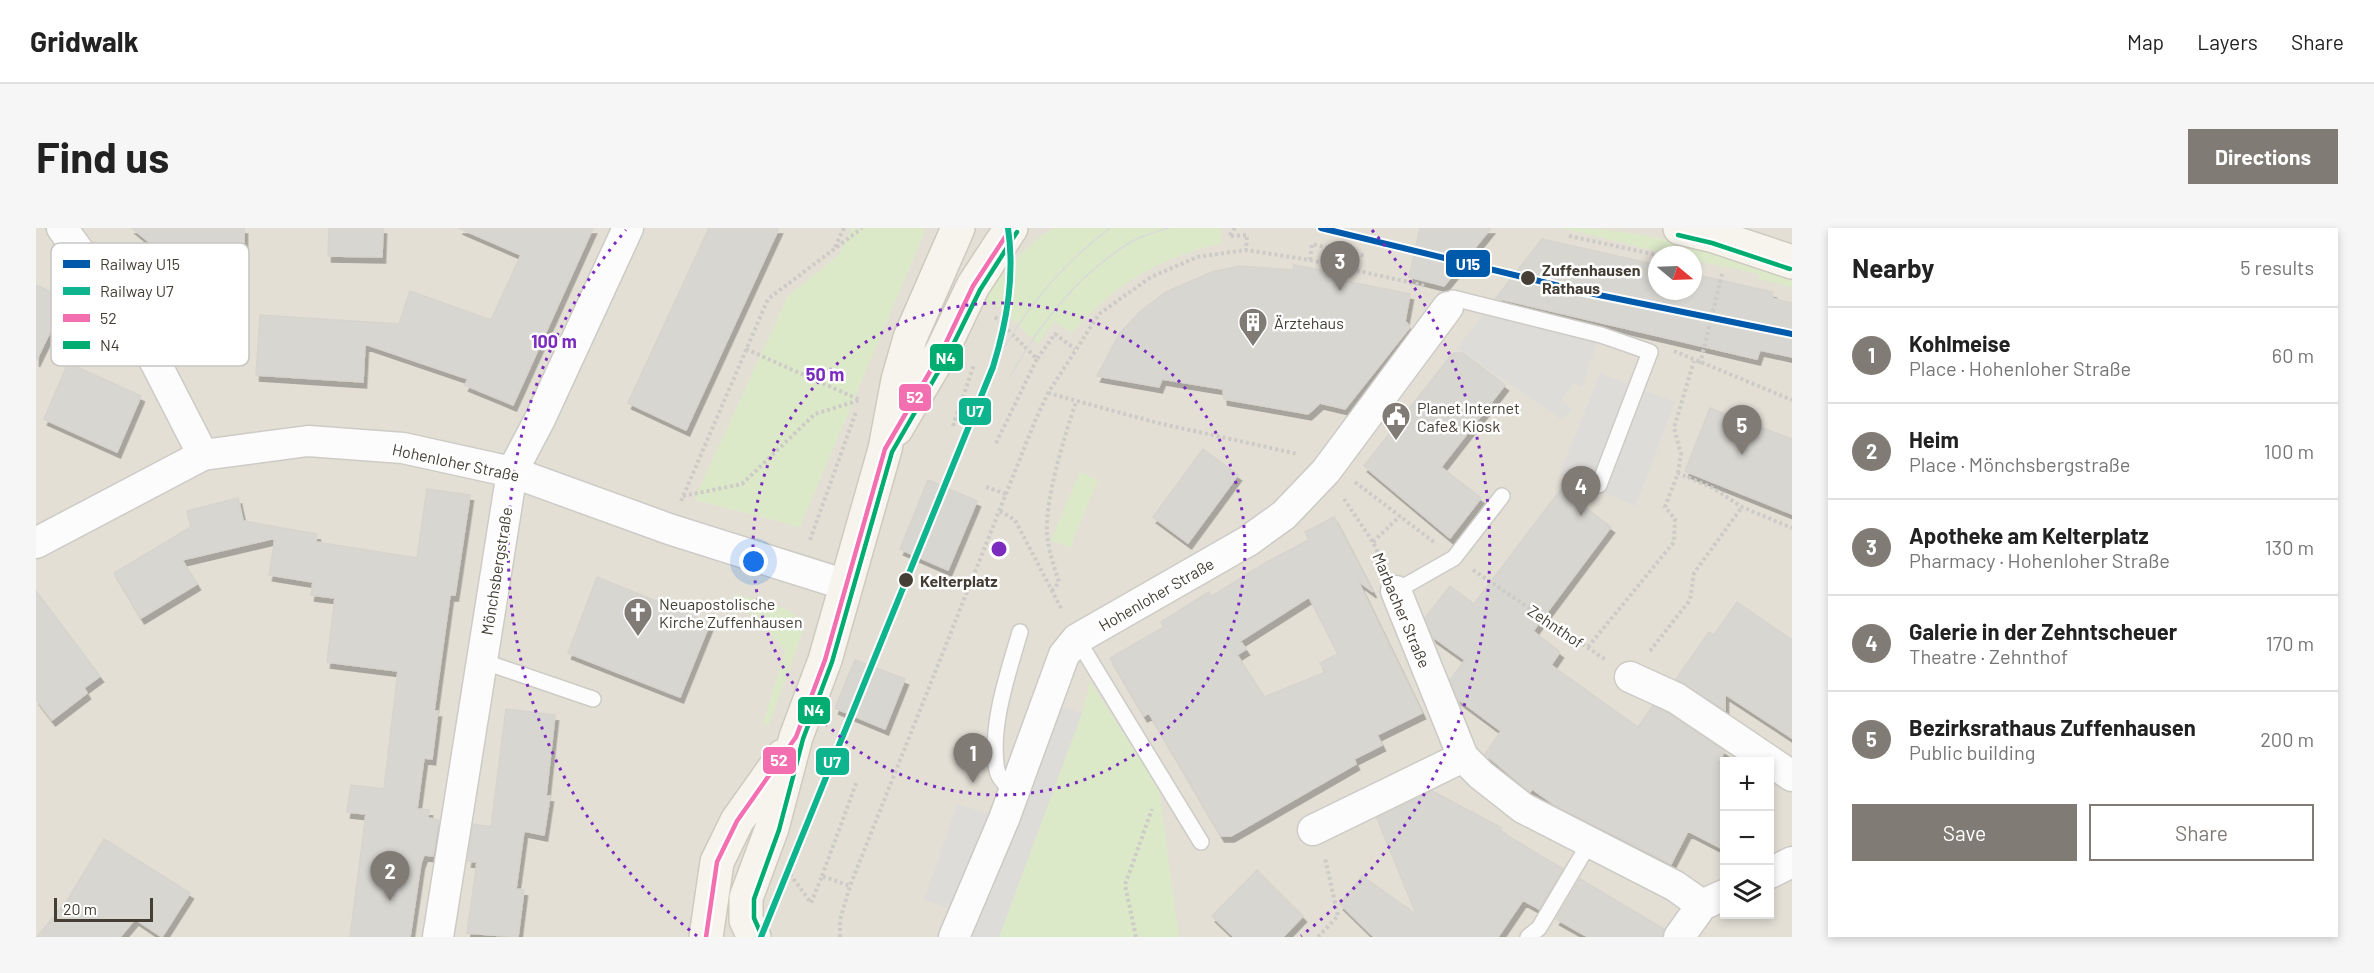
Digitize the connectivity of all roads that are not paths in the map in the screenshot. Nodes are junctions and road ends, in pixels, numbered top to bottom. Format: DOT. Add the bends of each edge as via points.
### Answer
graph roads {
  1 [pos="62,228"];
  2 [pos="628,228"];
  3 [pos="958,228"];
  4 [pos="1011,228"];
  5 [pos="1680,228"];
  6 [pos="73,243"];
  7 [pos="1792,262"];
  8 [pos="1440,297"];
  9 [pos="157,366"];
  10 [pos="885,449"];
  11 [pos="203,455"];
  12 [pos="512,472"];
  13 [pos="1599,485"];
  14 [pos="1502,496"];
  15 [pos="36,543"];
  16 [pos="846,585"];
  17 [pos="1396,591"];
  18 [pos="1020,632"];
  19 [pos="1077,639"];
  20 [pos="482,661"];
  21 [pos="1630,677"];
  22 [pos="593,699"];
  23 [pos="796,737"];
  24 [pos="1463,757"];
  25 [pos="1792,776"];
  26 [pos="1012,793"];
  27 [pos="1312,830"];
  28 [pos="1201,842"];
  29 [pos="1590,842"];
  30 [pos="1792,862"];
  31 [pos="1774,871"];
  32 [pos="1713,900"];
  33 [pos="438,937"];
  34 [pos="706,937"];
  35 [pos="754,937"];
  36 [pos="954,937"];
  37 [pos="1528,937"];
  38 [pos="1678,937"];
  1 -- 6 [label="street"];
  2 -- 12 [label="street, Mönchsbergstraße"];
  3 -- 10 [label="main road" via="910,338"];
  4 -- 10 [label="main road" via="973,286 942,351"];
  5 -- 7 [label="main road"];
  8 -- 13 [label="lane" via="1601,335 1650,352"];
  8 -- 19 [label="street, Hohenloher Straße" via="1326,471 1284,515 1248,541"];
  9 -- 11 [label="street"];
  10 -- 16 [label="main road"];
  11 -- 12 [label="street, Hohenloher Straße" via="308,441 403,448"];
  11 -- 15 [label="street, Hohenloher Straße"];
  12 -- 16 [label="street, Hohenloher Straße" via="669,529"];
  12 -- 20 [label="street, Mönchsbergstraße"];
  14 -- 17 [label="lane" via="1454,558"];
  16 -- 23 [label="main road" via="825,660"];
  17 -- 24 [label="street, Marbacher Straße"];
  18 -- 26 [label="lane" via="1004,687 997,731 997,772"];
  19 -- 26 [label="street, Hohenloher Straße" via="1064,655"];
  19 -- 28 [label="lane"];
  20 -- 22 [label="lane"];
  20 -- 33 [label="street, Mönchsbergstraße"];
  21 -- 25 [label="street" via="1676,698"];
  23 -- 34 [label="main road" via="737,821 717,862"];
  23 -- 35 [label="main road" via="772,828 746,898 746,920"];
  24 -- 27 [label="street"];
  24 -- 29 [label="street, Marbacher Straße" via="1523,808"];
  26 -- 36 [label="street, Hohenloher Straße"];
  29 -- 32 [label="street, Marbacher Straße" via="1675,886"];
  29 -- 37 [label="lane" via="1539,928"];
  30 -- 31 [label="street"];
  32 -- 38 [label="street"];
}
